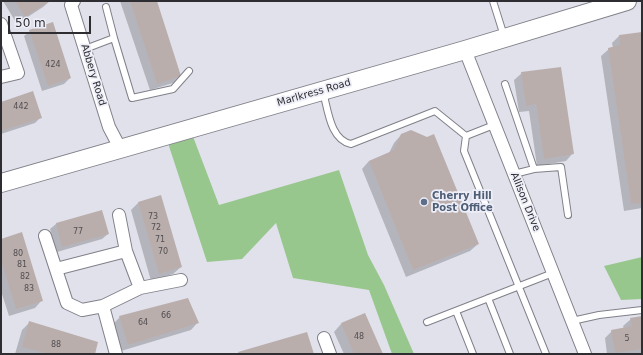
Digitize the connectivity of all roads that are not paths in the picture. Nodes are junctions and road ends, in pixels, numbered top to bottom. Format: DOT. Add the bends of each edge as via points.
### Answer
graph roads {
  1 [pos="74,1"];
  2 [pos="493,1"];
  3 [pos="627,1"];
  4 [pos="106,7"];
  5 [pos="1,24"];
  6 [pos="114,38"];
  7 [pos="504,38"];
  8 [pos="85,49"];
  9 [pos="465,50"];
  10 [pos="189,71"];
  11 [pos="1,77"];
  12 [pos="505,84"];
  13 [pos="323,90"];
  14 [pos="494,125"];
  15 [pos="466,136"];
  16 [pos="120,148"];
  17 [pos="534,169"];
  18 [pos="514,174"];
  19 [pos="1,183"];
  20 [pos="568,215"];
  21 [pos="119,216"];
  22 [pos="45,236"];
  23 [pos="126,251"];
  24 [pos="56,269"];
  25 [pos="553,273"];
  26 [pos="181,280"];
  27 [pos="519,286"];
  28 [pos="140,288"];
  29 [pos="488,298"];
  30 [pos="103,306"];
  31 [pos="642,310"];
  32 [pos="456,311"];
  33 [pos="572,321"];
  34 [pos="427,322"];
  35 [pos="324,338"];
  36 [pos="116,354"];
  37 [pos="330,354"];
  38 [pos="473,354"];
  39 [pos="510,354"];
  40 [pos="546,354"];
  41 [pos="585,354"];
  1 -- 8 [label="street, Abbery Road" via="71,5"];
  2 -- 7 [label="lane"];
  3 -- 7 [label="street, Marlkress Road"];
  4 -- 6 [label="lane"];
  5 -- 11 [label="street" via="18,73"];
  6 -- 8 [label="lane"];
  6 -- 10 [label="lane" via="132,98 173,89"];
  7 -- 9 [label="street, Marlkress Road"];
  8 -- 16 [label="street, Abbery Road" via="109,127"];
  9 -- 13 [label="street, Marlkress Road"];
  9 -- 14 [label="street, Allison Drive"];
  12 -- 17 [label="lane"];
  13 -- 15 [label="lane" via="336,136 345,143 351,144 434,111"];
  13 -- 16 [label="street, Marlkress Road"];
  14 -- 15 [label="lane"];
  14 -- 18 [label="street, Allison Drive"];
  15 -- 27 [label="lane" via="464,150"];
  16 -- 19 [label="street, Marlkress Road"];
  17 -- 18 [label="lane"];
  17 -- 20 [label="lane" via="560,167"];
  18 -- 25 [label="street, Allison Drive"];
  21 -- 23 [label="street"];
  22 -- 24 [label="street"];
  23 -- 24 [label="street"];
  23 -- 28 [label="street"];
  24 -- 30 [label="street" via="67,303 82,310"];
  25 -- 27 [label="lane"];
  25 -- 33 [label="street, Allison Drive"];
  26 -- 28 [label="street"];
  27 -- 29 [label="lane"];
  27 -- 40 [label="lane"];
  28 -- 30 [label="street"];
  29 -- 32 [label="lane"];
  29 -- 39 [label="lane"];
  30 -- 36 [label="street"];
  31 -- 33 [label="lane"];
  32 -- 34 [label="lane"];
  32 -- 38 [label="lane"];
  33 -- 41 [label="street, Allison Drive"];
  35 -- 37 [label="street"];
}
